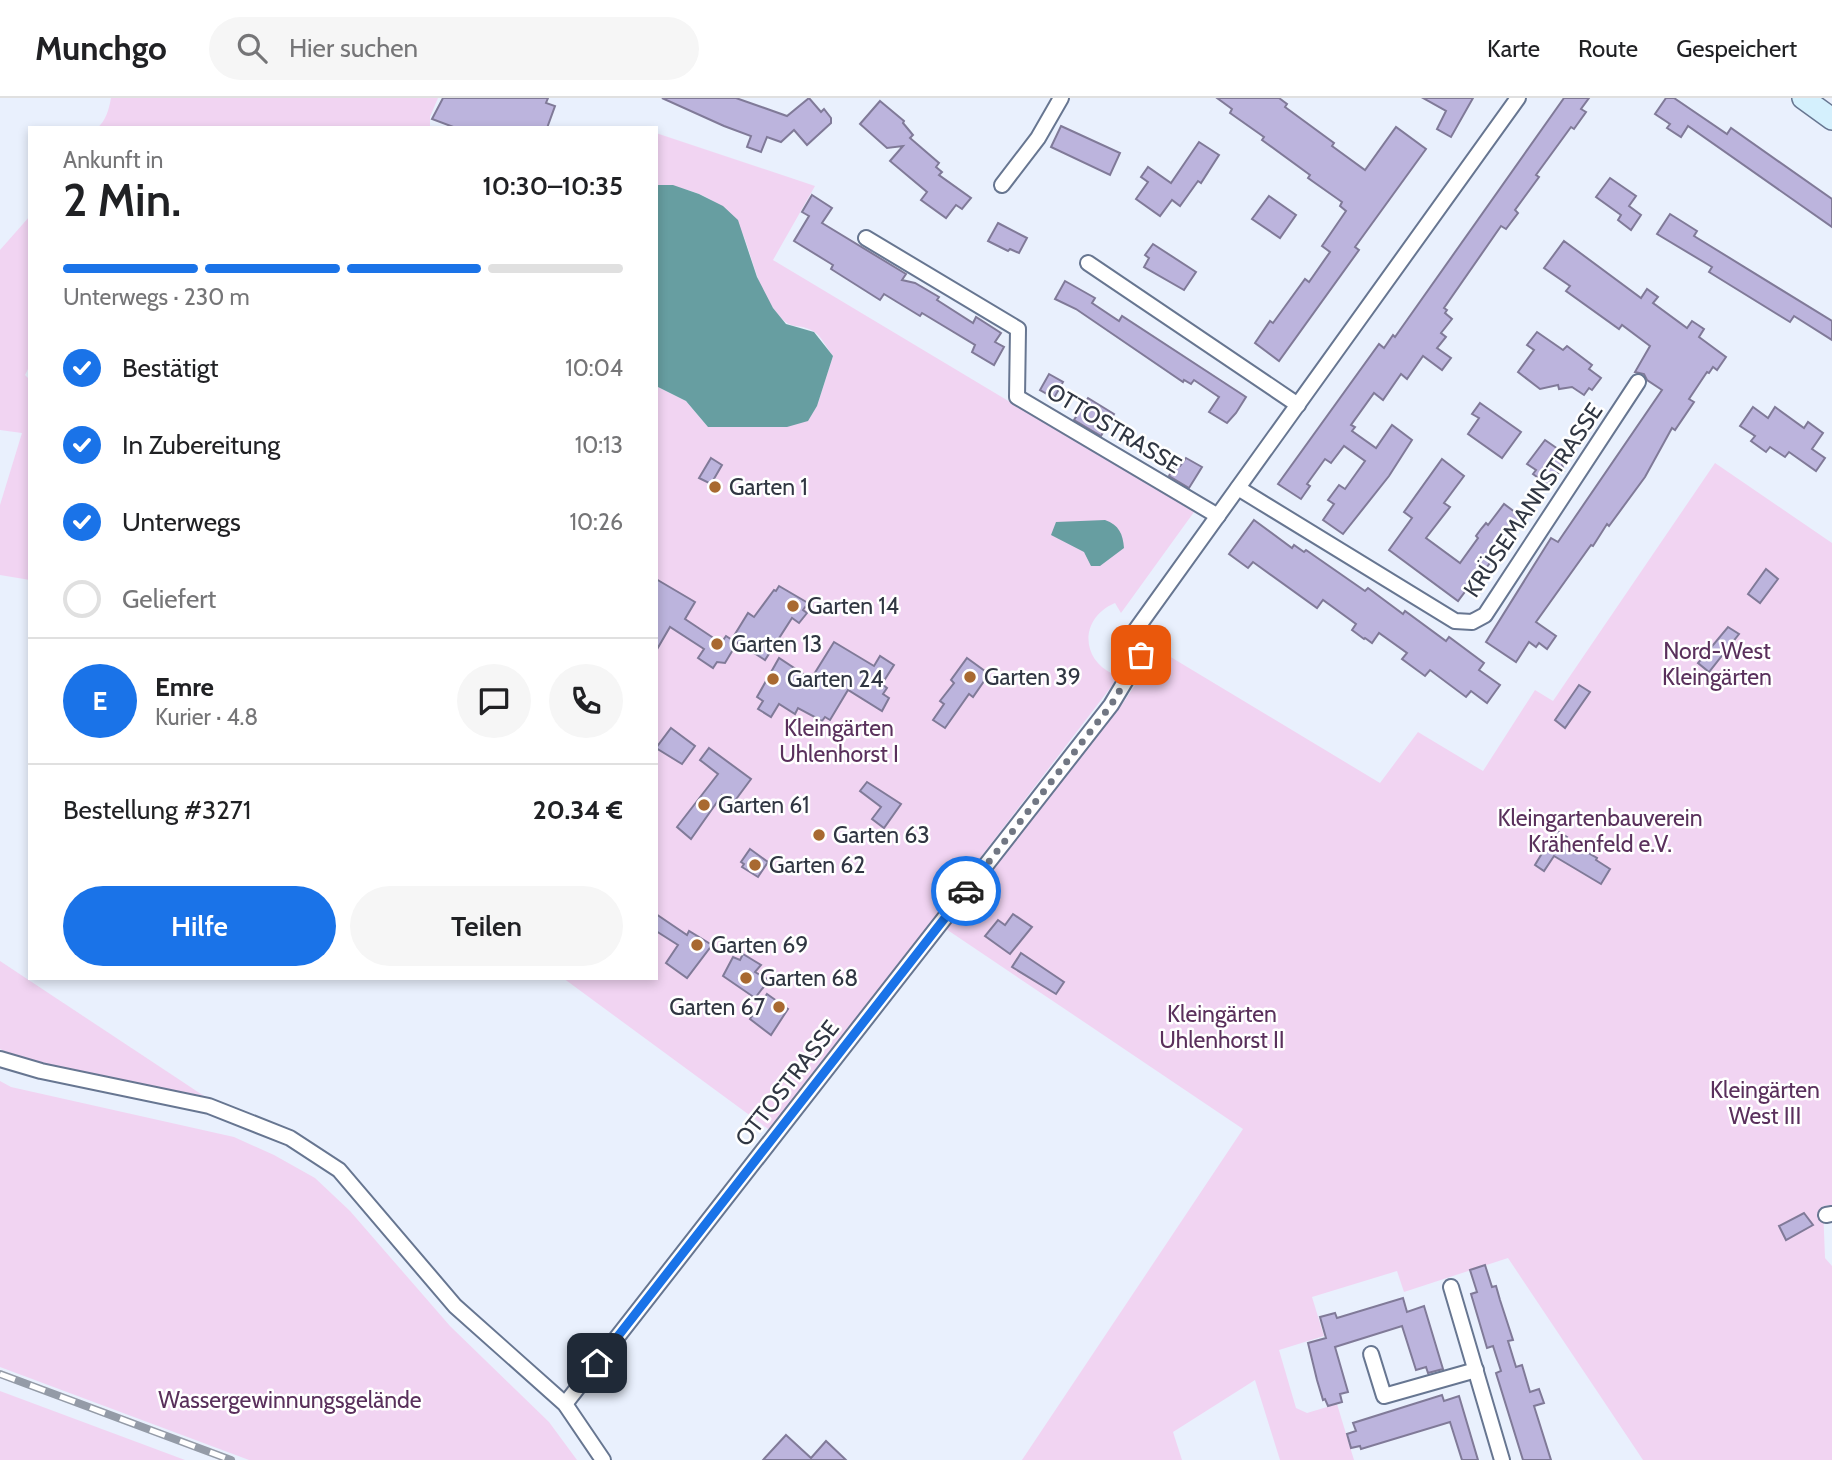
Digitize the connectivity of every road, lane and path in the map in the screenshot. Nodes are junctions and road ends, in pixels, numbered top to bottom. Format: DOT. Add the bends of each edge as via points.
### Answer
graph roads {
  1 [pos="1061,98"];
  2 [pos="1518,98"];
  3 [pos="1803,98"];
  4 [pos="1832,119"];
  5 [pos="1002,185"];
  6 [pos="866,238"];
  7 [pos="1088,263"];
  8 [pos="1638,382"];
  9 [pos="1298,405"];
  10 [pos="1238,488"];
  11 [pos="1218,516"];
  12 [pos="0,1059"];
  13 [pos="1451,1287"];
  14 [pos="1371,1354"];
  15 [pos="1476,1370"];
  16 [pos="565,1404"];
  17 [pos="603,1460"];
  18 [pos="1502,1460"];
  1 -- 5 [label="street"];
  2 -- 9 [label="street, OTTOSTRASSE"];
  3 -- 4 [label="street"];
  6 -- 11 [label="street, OTTOSTRASSE" via="1018,329 1017,397"];
  7 -- 9 [label="street"];
  8 -- 10 [label="street, KRÜSEMANNSTRASSE" via="1485,615 1472,622 1455,621"];
  9 -- 10 [label="street, OTTOSTRASSE"];
  10 -- 11 [label="street, OTTOSTRASSE"];
  11 -- 16 [label="street, OTTOSTRASSE" via="1130,638 1141,655 1111,705"];
  12 -- 16 [label="street" via="41,1072 209,1106 290,1138 339,1170 456,1306"];
  13 -- 15 [label="street"];
  14 -- 15 [label="street" via="1384,1396"];
  15 -- 18 [label="street"];
  16 -- 17 [label="street"];
}
